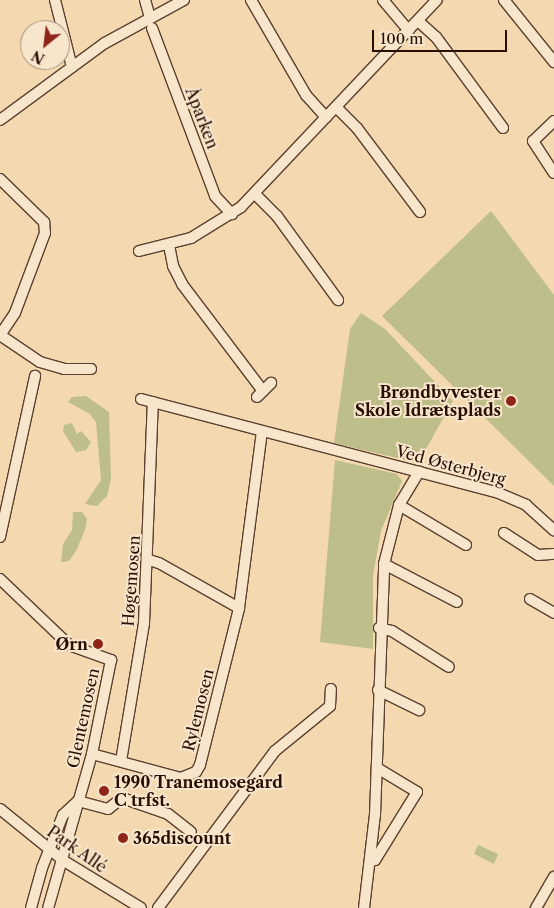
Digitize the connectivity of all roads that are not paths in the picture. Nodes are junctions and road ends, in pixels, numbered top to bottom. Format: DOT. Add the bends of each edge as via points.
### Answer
graph roads {
  1 [pos="55,0"];
  2 [pos="145,0"];
  3 [pos="184,0"];
  4 [pos="251,0"];
  5 [pos="383,0"];
  6 [pos="437,0"];
  7 [pos="504,0"];
  8 [pos="518,0"];
  9 [pos="516,12"];
  10 [pos="150,17"];
  11 [pos="418,21"];
  12 [pos="152,28"];
  13 [pos="409,31"];
  14 [pos="554,62"];
  15 [pos="76,64"];
  16 [pos="336,107"];
  17 [pos="326,117"];
  18 [pos="0,120"];
  19 [pos="554,122"];
  20 [pos="503,128"];
  21 [pos="554,173"];
  22 [pos="0,179"];
  23 [pos="255,194"];
  24 [pos="420,212"];
  25 [pos="232,214"];
  26 [pos="169,245"];
  27 [pos="139,251"];
  28 [pos="338,300"];
  29 [pos="0,335"];
  30 [pos="91,369"];
  31 [pos="34,376"];
  32 [pos="271,383"];
  33 [pos="141,399"];
  34 [pos="153,402"];
  35 [pos="262,431"];
  36 [pos="419,472"];
  37 [pos="399,505"];
  38 [pos="554,530"];
  39 [pos="504,533"];
  40 [pos="0,537"];
  41 [pos="466,546"];
  42 [pos="554,554"];
  43 [pos="149,560"];
  44 [pos="384,564"];
  45 [pos="0,579"];
  46 [pos="530,599"];
  47 [pos="457,602"];
  48 [pos="238,608"];
  49 [pos="554,612"];
  50 [pos="379,628"];
  51 [pos="449,667"];
  52 [pos="331,688"];
  53 [pos="378,690"];
  54 [pos="419,710"];
  55 [pos="92,754"];
  56 [pos="121,761"];
  57 [pos="377,768"];
  58 [pos="78,801"];
  59 [pos="0,809"];
  60 [pos="191,832"];
  61 [pos="49,850"];
  62 [pos="64,861"];
  63 [pos="370,861"];
  64 [pos="554,877"];
  65 [pos="538,907"];
  66 [pos="31,908"];
  67 [pos="48,908"];
  68 [pos="141,908"];
  69 [pos="158,908"];
  70 [pos="364,908"];
  1 -- 15 [label="street"];
  2 -- 10 [label="street"];
  3 -- 10 [label="street"];
  4 -- 17 [label="street" via="306,95"];
  5 -- 13 [label="street"];
  6 -- 11 [label="street"];
  7 -- 9 [label="street"];
  8 -- 9 [label="street"];
  9 -- 14 [label="street"];
  10 -- 15 [label="street"];
  11 -- 13 [label="street"];
  11 -- 20 [label="street" via="436,38"];
  12 -- 25 [label="street, Åparken" via="215,196"];
  13 -- 16 [label="street"];
  15 -- 18 [label="street"];
  16 -- 17 [label="street"];
  16 -- 24 [label="street" via="357,128"];
  17 -- 23 [label="street"];
  19 -- 21 [label="street" via="533,141"];
  22 -- 29 [label="street" via="44,222 44,233 15,313"];
  23 -- 25 [label="street"];
  23 -- 28 [label="street" via="277,216"];
  25 -- 26 [label="street" via="212,228"];
  26 -- 27 [label="street"];
  26 -- 32 [label="street" via="173,266 182,284 260,394"];
  29 -- 30 [label="street" via="40,362 64,369"];
  31 -- 40 [label="street"];
  33 -- 34 [label="street"];
  34 -- 35 [label="street"];
  34 -- 43 [label="street, Høgemosen"];
  35 -- 36 [label="street, Ved Østerbjerg"];
  35 -- 48 [label="street, Rylemosen"];
  36 -- 37 [label="street"];
  36 -- 38 [label="street, Ved Østerbjerg" via="517,499"];
  37 -- 41 [label="street"];
  37 -- 44 [label="street"];
  39 -- 42 [label="street" via="538,555"];
  43 -- 48 [label="street" via="159,562"];
  43 -- 56 [label="street, Høgemosen" via="140,659"];
  44 -- 47 [label="street"];
  44 -- 50 [label="street"];
  45 -- 55 [label="street, Glentemosen" via="69,645 111,660"];
  46 -- 49 [label="street"];
  48 -- 56 [label="street, Rylemosen" via="196,772 181,778"];
  50 -- 51 [label="street" via="392,631"];
  50 -- 53 [label="street"];
  52 -- 69 [label="street" via="330,706 275,752"];
  53 -- 54 [label="street"];
  53 -- 57 [label="street"];
  55 -- 56 [label="street, Rylemosen"];
  55 -- 58 [label="street, Glentemosen"];
  57 -- 63 [label="street"];
  57 -- 63 [label="street" via="417,792 375,860"];
  58 -- 60 [label="street" via="108,809 122,798 168,814"];
  58 -- 61 [label="street, Glentemosen" via="63,815"];
  58 -- 62 [label="street, Glentemosen"];
  59 -- 61 [label="street, Park Allé"];
  61 -- 62 [label="street, Park Allé"];
  61 -- 66 [label="street, Glentemosen"];
  62 -- 67 [label="street, Glentemosen"];
  62 -- 68 [label="street, Park Allé"];
  63 -- 70 [label="street"];
  64 -- 65 [label="street"];
}
